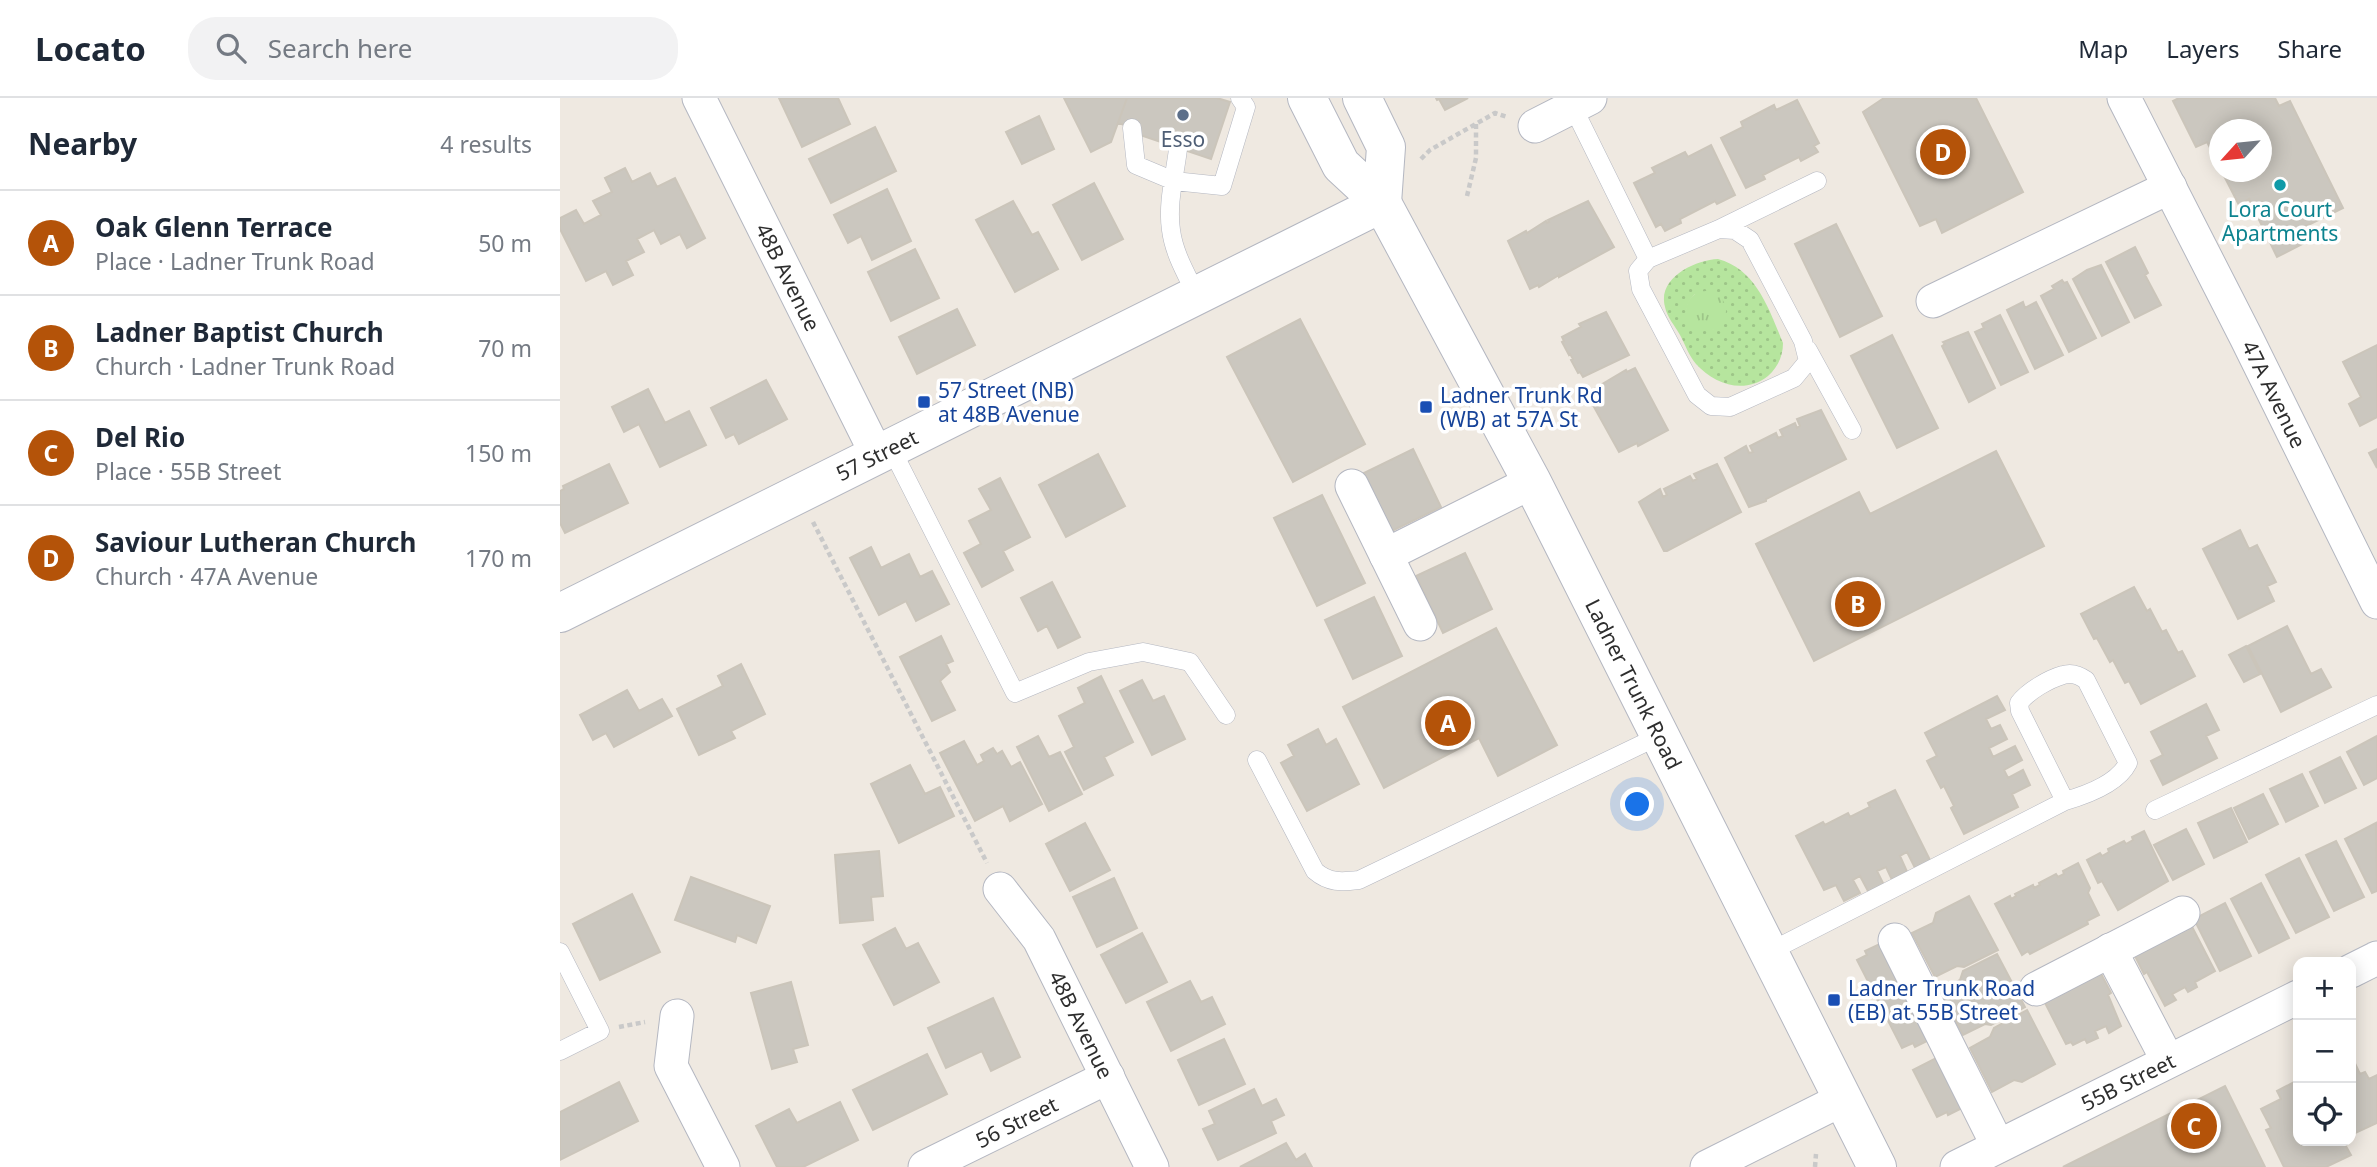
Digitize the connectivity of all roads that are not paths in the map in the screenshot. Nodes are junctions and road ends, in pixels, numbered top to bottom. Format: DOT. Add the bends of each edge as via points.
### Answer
graph roads {
  1 [pos="699,98"];
  2 [pos="1240,98"];
  3 [pos="1307,98"];
  4 [pos="1362,98"];
  5 [pos="2124,98"];
  6 [pos="1577,101"];
  7 [pos="1535,126"];
  8 [pos="1132,128"];
  9 [pos="1178,149"];
  10 [pos="1174,181"];
  11 [pos="1817,181"];
  12 [pos="2170,187"];
  13 [pos="1382,203"];
  14 [pos="1719,229"];
  15 [pos="1648,260"];
  16 [pos="1197,296"];
  17 [pos="1933,302"];
  18 [pos="1803,341"];
  19 [pos="1852,430"];
  20 [pos="884,451"];
  21 [pos="1532,482"];
  22 [pos="1352,486"];
  23 [pos="2367,554"];
  24 [pos="1386,555"];
  25 [pos="2377,602"];
  26 [pos="560,613"];
  27 [pos="1420,624"];
  28 [pos="2377,705"];
  29 [pos="1226,715"];
  30 [pos="1658,736"];
  31 [pos="1257,760"];
  32 [pos="2065,801"];
  33 [pos="2155,810"];
  34 [pos="1000,889"];
  35 [pos="2183,913"];
  36 [pos="1895,940"];
  37 [pos="2110,950"];
  38 [pos="560,952"];
  39 [pos="1767,953"];
  40 [pos="2377,958"];
  41 [pos="2356,968"];
  42 [pos="2036,989"];
  43 [pos="2293,999"];
  44 [pos="677,1016"];
  45 [pos="560,1051"];
  46 [pos="2168,1061"];
  47 [pos="1108,1077"];
  48 [pos="1843,1099"];
  49 [pos="1998,1146"];
  50 [pos="723,1167"];
  51 [pos="925,1167"];
  52 [pos="1152,1167"];
  53 [pos="1706,1167"];
  54 [pos="1877,1167"];
  55 [pos="1957,1167"];
  1 -- 20 [label="street, 48B Avenue"];
  2 -- 10 [label="lane" via="1246,107 1223,186"];
  3 -- 13 [label="main road, Ladner Trunk Road" via="1341,165"];
  4 -- 13 [label="main road" via="1386,147"];
  5 -- 12 [label="street, 47A Avenue"];
  6 -- 7 [label="street"];
  6 -- 15 [label="lane"];
  8 -- 10 [label="lane" via="1136,165"];
  9 -- 10 [label="lane"];
  10 -- 16 [label="lane" via="1171,231"];
  11 -- 14 [label="lane"];
  12 -- 17 [label="street"];
  12 -- 23 [label="street, 47A Avenue"];
  13 -- 16 [label="main road, 57 Street"];
  13 -- 21 [label="main road, Ladner Trunk Road"];
  14 -- 15 [label="lane"];
  14 -- 18 [label="lane" via="1735,230 1750,240"];
  15 -- 18 [label="lane" via="1639,271 1641,289 1697,395 1711,407 1730,407 1794,378 1808,361"];
  16 -- 20 [label="main road, 57 Street"];
  18 -- 19 [label="lane"];
  20 -- 26 [label="main road, 57 Street"];
  20 -- 29 [label="lane" via="1015,693 1089,662 1143,652 1190,662"];
  21 -- 24 [label="street"];
  21 -- 30 [label="main road, Ladner Trunk Road"];
  22 -- 24 [label="street"];
  23 -- 25 [label="street, 47A Avenue"];
  24 -- 27 [label="street"];
  28 -- 33 [label="lane"];
  30 -- 31 [label="lane" via="1359,880 1340,882 1326,880 1315,871"];
  30 -- 39 [label="main road, Ladner Trunk Road"];
  32 -- 32 [label="lane" via="2116,778 2128,763 2086,680 2077,674 2065,674 2025,695 2019,703"];
  32 -- 39 [label="lane"];
  34 -- 47 [label="street, 48B Avenue" via="1039,939"];
  35 -- 37 [label="street"];
  36 -- 49 [label="street"];
  37 -- 42 [label="street"];
  37 -- 46 [label="street"];
  38 -- 45 [label="lane" via="600,1031"];
  39 -- 48 [label="main road, Ladner Trunk Road"];
  40 -- 41 [label="street"];
  43 -- 46 [label="street, 55B Street"];
  44 -- 50 [label="street" via="671,1066"];
  46 -- 49 [label="street, 55B Street"];
  47 -- 51 [label="street, 56 Street"];
  47 -- 52 [label="street, 48B Avenue"];
  48 -- 53 [label="street"];
  48 -- 54 [label="main road, Ladner Trunk Road"];
  49 -- 55 [label="street, 55B Street"];
}
